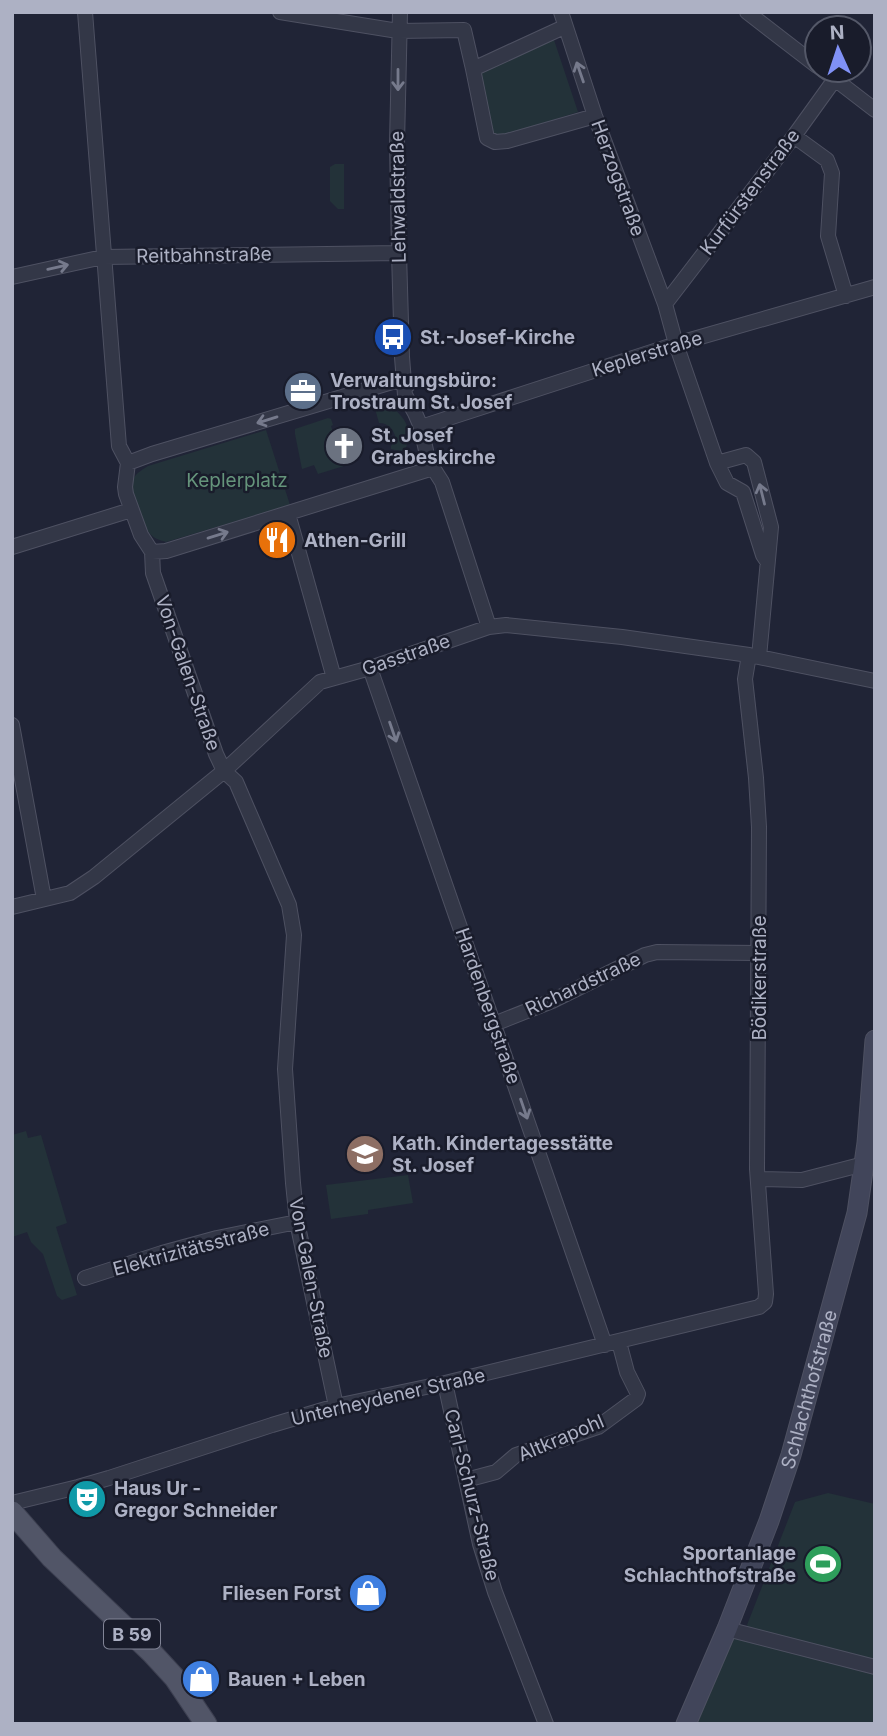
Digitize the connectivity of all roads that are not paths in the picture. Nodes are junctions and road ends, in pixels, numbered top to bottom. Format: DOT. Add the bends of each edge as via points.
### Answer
graph roads {
  1 [pos="85,12"];
  2 [pos="279,12"];
  3 [pos="400,12"];
  4 [pos="747,12"];
  5 [pos="563,20"];
  6 [pos="398,31"];
  7 [pos="803,55"];
  8 [pos="473,69"];
  9 [pos="823,84"];
  10 [pos="842,84"];
  11 [pos="875,110"];
  12 [pos="595,116"];
  13 [pos="794,135"];
  14 [pos="398,253"];
  15 [pos="103,257"];
  16 [pos="12,277"];
  17 [pos="875,287"];
  18 [pos="846,296"];
  19 [pos="665,304"];
  20 [pos="676,344"];
  21 [pos="403,381"];
  22 [pos="425,425"];
  23 [pos="128,463"];
  24 [pos="717,463"];
  25 [pos="433,468"];
  26 [pos="131,510"];
  27 [pos="288,514"];
  28 [pos="12,547"];
  29 [pos="152,552"];
  30 [pos="767,561"];
  31 [pos="489,626"];
  32 [pos="754,656"];
  33 [pos="370,668"];
  34 [pos="334,678"];
  35 [pos="875,681"];
  36 [pos="12,725"];
  37 [pos="224,771"];
  38 [pos="44,899"];
  39 [pos="12,907"];
  40 [pos="759,953"];
  41 [pos="494,1024"];
  42 [pos="875,1041"];
  43 [pos="871,1143"];
  44 [pos="864,1164"];
  45 [pos="758,1179"];
  46 [pos="297,1222"];
  47 [pos="85,1278"];
  48 [pos="765,1301"];
  49 [pos="612,1343"];
  50 [pos="445,1383"];
  51 [pos="336,1406"];
  52 [pos="466,1480"];
  53 [pos="12,1503"];
  54 [pos="12,1512"];
  55 [pos="12,1532"];
  56 [pos="727,1629"];
  57 [pos="875,1667"];
  58 [pos="198,1722"];
  59 [pos="547,1724"];
  60 [pos="686,1724"];
  1 -- 15 [label="street, Von-Galen-Straße"];
  2 -- 6 [label="street"];
  3 -- 6 [label="street, Lehwaldstraße"];
  4 -- 7 [label="street"];
  5 -- 8 [label="street"];
  12 -- 5 [label="street, Herzogstraße, one-way"];
  6 -- 8 [label="street" via="464,30"];
  6 -- 14 [label="street, Lehwaldstraße, one-way"];
  8 -- 12 [label="street" via="487,138 495,142"];
  9 -- 13 [label="street, Kurfürstenstraße"];
  10 -- 11 [label="street"];
  12 -- 19 [label="street, Herzogstraße"];
  13 -- 18 [label="street" via="827,160 832,173 828,236"];
  13 -- 19 [label="street, Kurfürstenstraße"];
  14 -- 15 [label="street, Reitbahnstraße"];
  14 -- 21 [label="street, Lehwaldstraße"];
  16 -- 15 [label="street, Reitbahnstraße, one-way"];
  15 -- 23 [label="street, Von-Galen-Straße" via="119,446"];
  17 -- 18 [label="street, Keplerstraße"];
  18 -- 20 [label="street, Keplerstraße"];
  19 -- 20 [label="street, Herzogstraße"];
  20 -- 22 [label="street, Keplerstraße"];
  20 -- 24 [label="street, Herzogstraße"];
  21 -- 22 [label="street, Lehwaldstraße" via="405,395"];
  21 -- 23 [label="street, one-way"];
  22 -- 25 [label="street, Lehwaldstraße" via="437,461"];
  23 -- 26 [label="street, Von-Galen-Straße" via="125,487"];
  24 -- 30 [label="street, Herzogstraße" via="727,483 743,492"];
  30 -- 24 [label="street, Bödikerstraße, one-way" via="771,527 754,462 746,455"];
  25 -- 27 [label="street"];
  25 -- 31 [label="street, Lehwaldstraße" via="442,482"];
  26 -- 28 [label="street"];
  26 -- 29 [label="street, Von-Galen-Straße"];
  29 -- 27 [label="street, one-way"];
  27 -- 34 [label="street"];
  29 -- 37 [label="street, Von-Galen-Straße" via="153,573"];
  30 -- 32 [label="street, Bödikerstraße"];
  31 -- 32 [label="street, Gasstraße" via="622,637"];
  31 -- 33 [label="street, Gasstraße"];
  32 -- 35 [label="street, Gasstraße"];
  32 -- 40 [label="street, Bödikerstraße" via="745,679 759,827"];
  33 -- 34 [label="street, Gasstraße"];
  33 -- 41 [label="street, Hardenbergstraße, one-way"];
  34 -- 37 [label="street, Gasstraße" via="320,682"];
  36 -- 38 [label="street"];
  37 -- 38 [label="street, Gasstraße" via="94,877 70,893"];
  37 -- 46 [label="street, Von-Galen-Straße" via="236,782 289,905 294,935 285,1069"];
  38 -- 39 [label="street, Gasstraße"];
  40 -- 41 [label="street, Richardstraße" via="645,955"];
  40 -- 45 [label="street, Bödikerstraße"];
  41 -- 49 [label="street, Hardenbergstraße, one-way"];
  42 -- 43 [label="main road, Schlachthofstraße"];
  43 -- 44 [label="main road, Schlachthofstraße"];
  44 -- 45 [label="street" via="803,1180"];
  44 -- 56 [label="main road, Schlachthofstraße" via="858,1213 791,1455"];
  45 -- 48 [label="street, Bödikerstraße"];
  46 -- 47 [label="street, Elektrizitätsstraße" via="217,1238"];
  46 -- 51 [label="street, Von-Galen-Straße"];
  48 -- 49 [label="street, Unterheydener Straße" via="759,1307"];
  49 -- 50 [label="street, Unterheydener Straße"];
  49 -- 52 [label="street, Altkrapohl" via="638,1394 636,1399 598,1427 516,1455 496,1472"];
  50 -- 51 [label="street, Unterheydener Straße"];
  50 -- 52 [label="street, Carl-Schurz-Straße"];
  51 -- 53 [label="street, Unterheydener Straße" via="88,1484"];
  52 -- 59 [label="street, Carl-Schurz-Straße" via="495,1592"];
  54 -- 58 [label="main road, B 59" via="52,1558 160,1661 175,1678"];
  55 -- 58 [label="main road, B 59" via="145,1662"];
  56 -- 57 [label="street"];
  56 -- 60 [label="main road, Schlachthofstraße"];
}
